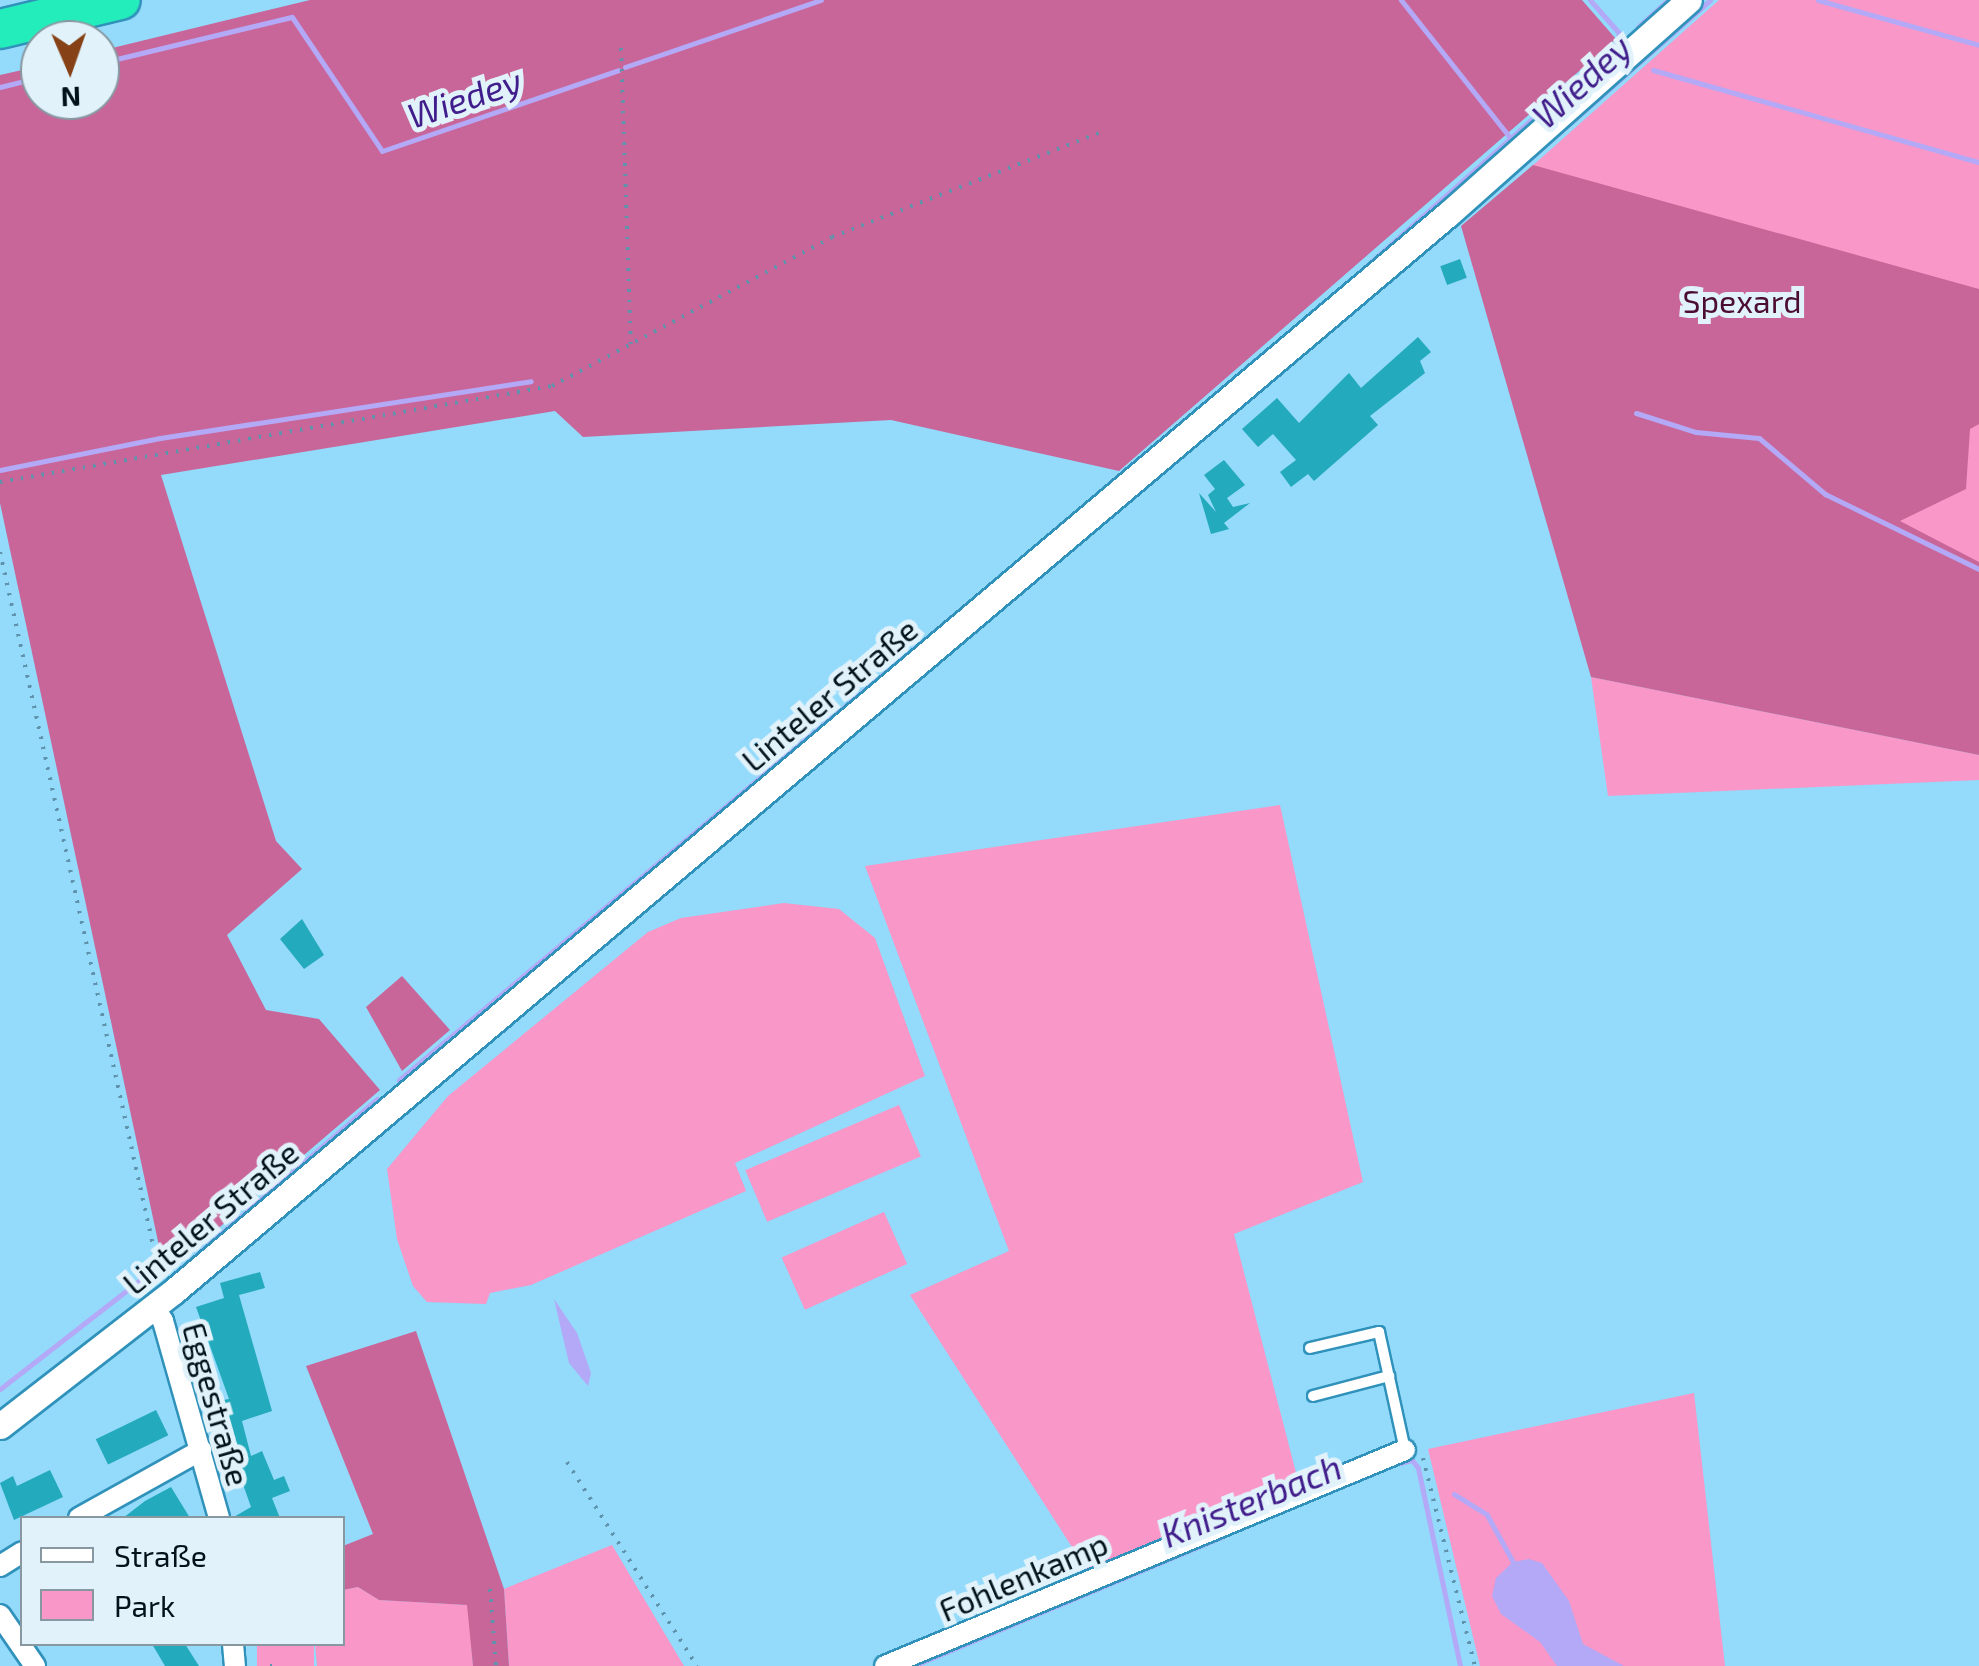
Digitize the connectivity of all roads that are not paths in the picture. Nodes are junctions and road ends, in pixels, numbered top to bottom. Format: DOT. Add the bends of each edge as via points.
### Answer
graph roads {
  1 [pos="121,0"];
  2 [pos="1689,0"];
  3 [pos="0,29"];
  4 [pos="164,1299"];
  5 [pos="1310,1348"];
  6 [pos="1389,1376"];
  7 [pos="1312,1396"];
  8 [pos="0,1426"];
  9 [pos="201,1450"];
  10 [pos="1406,1450"];
  11 [pos="83,1516"];
  12 [pos="218,1516"];
  13 [pos="0,1614"];
  14 [pos="20,1644"];
  15 [pos="885,1666"];
  1 -- 3 [label="highway"];
  2 -- 4 [label="street, Linteler Straße" via="1448,214"];
  4 -- 8 [label="street, Linteler Straße"];
  4 -- 9 [label="street, Eggestraße" via="164,1321"];
  5 -- 6 [label="lane" via="1379,1332"];
  6 -- 7 [label="lane"];
  6 -- 10 [label="lane"];
  9 -- 11 [label="street"];
  9 -- 12 [label="street, Eggestraße"];
  10 -- 15 [label="street, Fohlenkamp"];
  13 -- 14 [label="street"];
}
